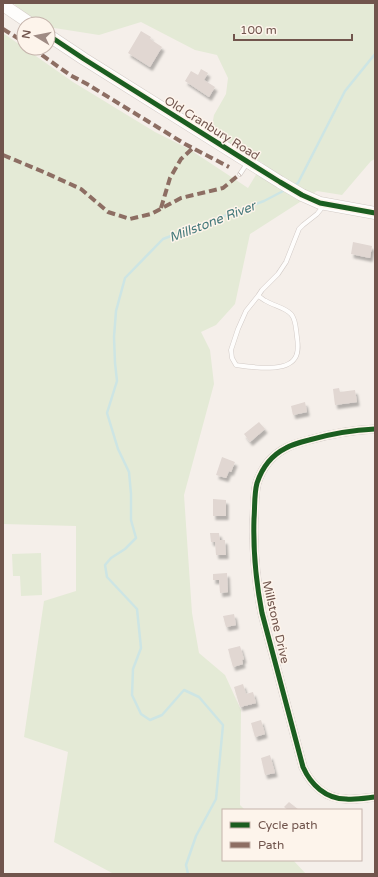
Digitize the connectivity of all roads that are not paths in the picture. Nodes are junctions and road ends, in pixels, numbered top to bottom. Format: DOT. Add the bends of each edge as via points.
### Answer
graph roads {
  1 [pos="3,5"];
  2 [pos="19,16"];
  3 [pos="56,40"];
  4 [pos="248,162"];
  5 [pos="240,174"];
  6 [pos="323,203"];
  7 [pos="375,213"];
  8 [pos="258,296"];
  9 [pos="375,429"];
  10 [pos="375,797"];
  1 -- 2 [label="street"];
  3 -- 4 [label="street, Old Cranbury Road"];
  4 -- 5 [label="lane"];
  4 -- 6 [label="street, Old Cranbury Road" via="302,195"];
  6 -- 7 [label="street, Old Cranbury Road"];
  6 -- 8 [label="lane" via="317,214 299,230 286,262"];
  8 -- 8 [label="lane" via="246,310 238,329 231,350 232,358 236,365 255,368 290,363 298,350 292,314"];
  9 -- 10 [label="street, Millstone Drive" via="318,437 294,444 274,455 257,482 253,536 256,583 262,613 306,776 320,791 337,798"];
}
